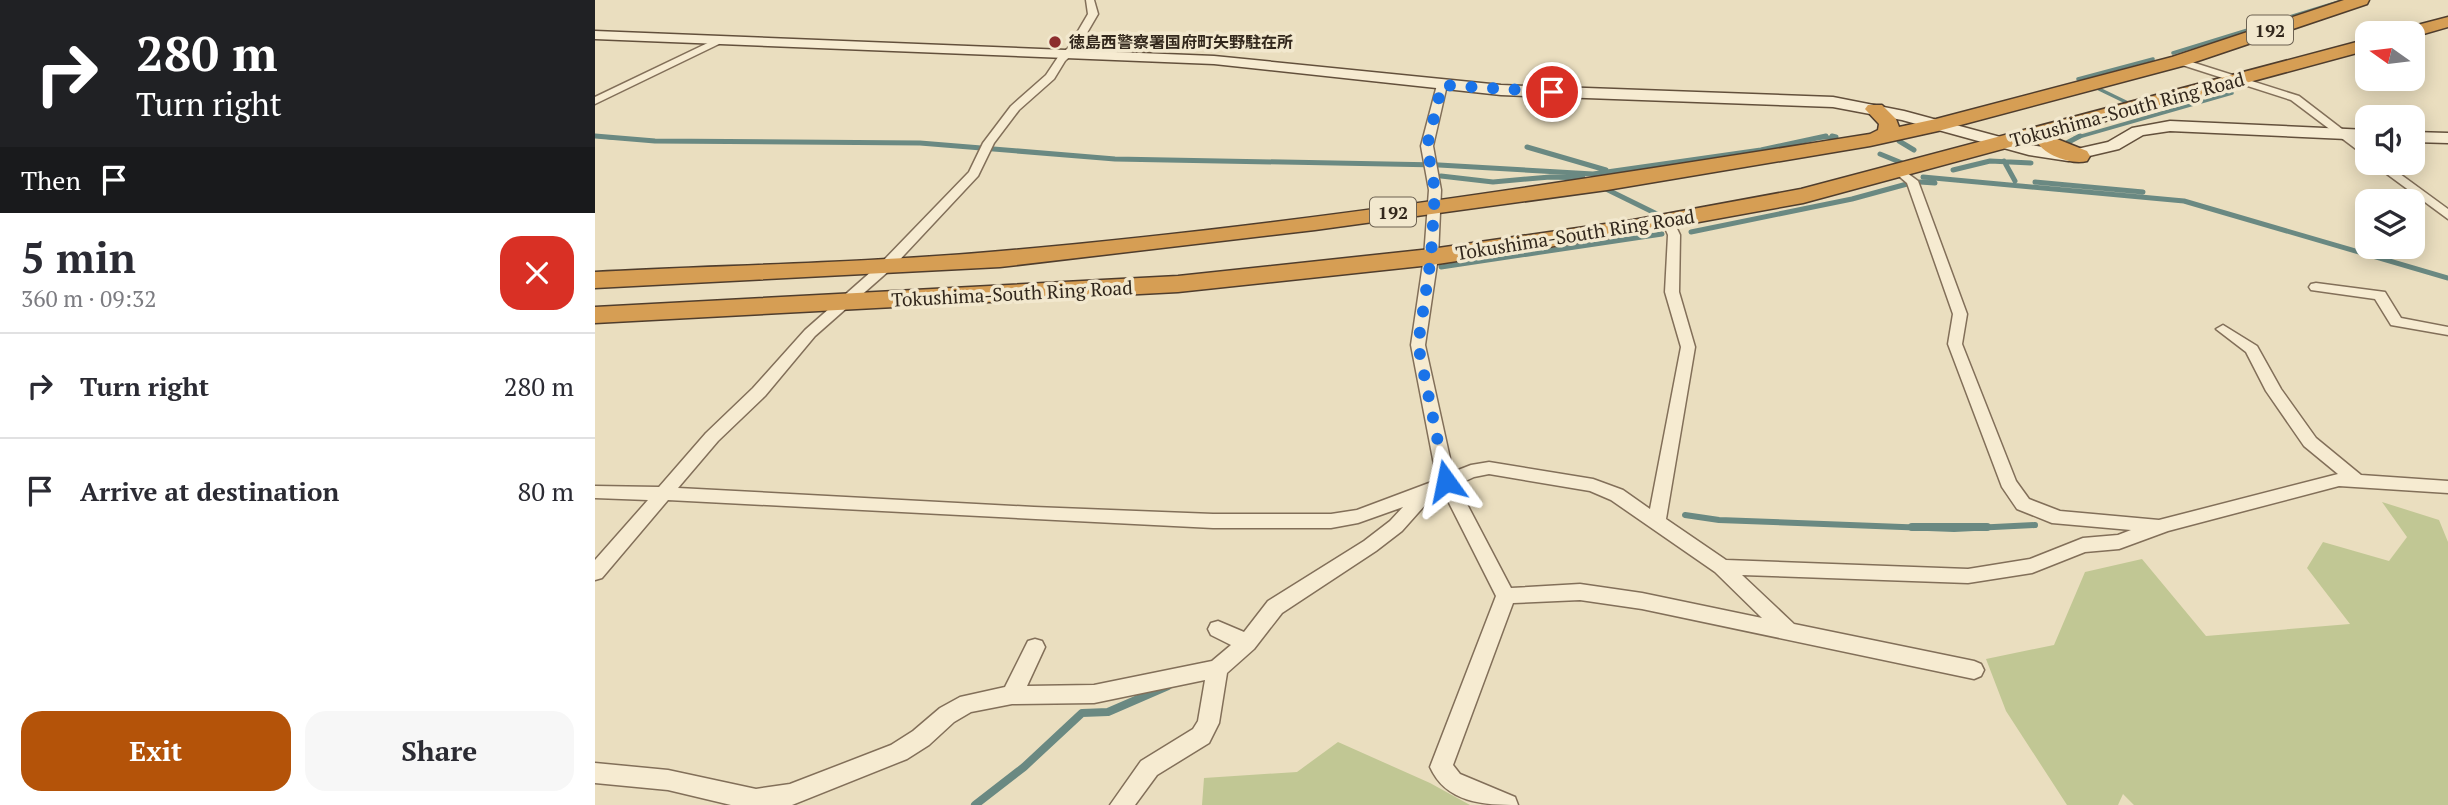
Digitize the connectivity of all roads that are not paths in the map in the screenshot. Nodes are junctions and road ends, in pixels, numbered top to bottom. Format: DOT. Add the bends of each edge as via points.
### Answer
graph roads {
  1 [pos="1090,0"];
  2 [pos="2361,0"];
  3 [pos="2448,22"];
  4 [pos="2425,28"];
  5 [pos="595,35"];
  6 [pos="716,42"];
  7 [pos="2355,47"];
  8 [pos="1067,54"];
  9 [pos="2179,61"];
  10 [pos="2234,79"];
  11 [pos="1442,85"];
  12 [pos="595,101"];
  13 [pos="1875,109"];
  14 [pos="2112,115"];
  15 [pos="1938,125"];
  16 [pos="2046,132"];
  17 [pos="2339,134"];
  18 [pos="2355,135"];
  19 [pos="1884,136"];
  20 [pos="2425,137"];
  21 [pos="2448,138"];
  22 [pos="2003,143"];
  23 [pos="2355,146"];
  24 [pos="1805,150"];
  25 [pos="2079,156"];
  26 [pos="1899,171"];
  27 [pos="2396,175"];
  28 [pos="2442,206"];
  29 [pos="1432,207"];
  30 [pos="2448,215"];
  31 [pos="1668,220"];
  32 [pos="1431,257"];
  33 [pos="887,267"];
  34 [pos="595,280"];
  35 [pos="2316,287"];
  36 [pos="843,302"];
  37 [pos="595,316"];
  38 [pos="2223,329"];
  39 [pos="2448,331"];
  40 [pos="2357,481"];
  41 [pos="1437,486"];
  42 [pos="2448,487"];
  43 [pos="595,492"];
  44 [pos="663,494"];
  45 [pos="1657,520"];
  46 [pos="2164,525"];
  47 [pos="1722,566"];
  48 [pos="595,573"];
  49 [pos="1506,596"];
  50 [pos="1218,629"];
  51 [pos="1787,630"];
  52 [pos="1247,643"];
  53 [pos="1035,647"];
  54 [pos="1217,669"];
  55 [pos="1974,670"];
  56 [pos="1012,695"];
  57 [pos="595,773"];
  58 [pos="1121,805"];
  59 [pos="1507,805"];
  1 -- 8 [label="street" via="1093,13"];
  2 -- 9 [label="highway, Tokushima-South Ring Road / 192"];
  3 -- 4 [label="highway"];
  5 -- 6 [label="street"];
  6 -- 8 [label="street"];
  6 -- 12 [label="street"];
  7 -- 10 [label="highway, Tokushima-South Ring Road / 192"];
  8 -- 11 [label="street" via="1214,60"];
  8 -- 33 [label="street" via="1050,77 1015,108 974,173"];
  9 -- 10 [label="street"];
  9 -- 15 [label="highway, Tokushima-South Ring Road / 192"];
  10 -- 14 [label="highway, Tokushima-South Ring Road / 192"];
  10 -- 17 [label="street" via="2295,98"];
  11 -- 13 [label="street" via="1833,102"];
  11 -- 29 [label="street" via="1427,146 1435,190"];
  13 -- 15 [label="street"];
  13 -- 19 [label="highway" via="1889,123"];
  14 -- 15 [label="highway" via="2020,116"];
  14 -- 16 [label="highway, Tokushima-South Ring Road / 192"];
  15 -- 19 [label="highway, Tokushima-South Ring Road / 192"];
  15 -- 22 [label="street"];
  16 -- 22 [label="highway, Tokushima-South Ring Road / 192"];
  16 -- 25 [label="highway" via="2051,147"];
  17 -- 18 [label="street"];
  17 -- 23 [label="street"];
  17 -- 25 [label="street" via="2170,126 2139,131 2113,146"];
  19 -- 24 [label="highway, Tokushima-South Ring Road / 192"];
  20 -- 21 [label="street"];
  22 -- 24 [label="highway" via="1919,152"];
  22 -- 25 [label="street" via="2050,155"];
  22 -- 26 [label="highway, Tokushima-South Ring Road / 192"];
  24 -- 29 [label="highway, Tokushima-South Ring Road / 192"];
  26 -- 31 [label="highway, Tokushima-South Ring Road / 192" via="1803,196"];
  26 -- 46 [label="street" via="1912,181 1960,314 1955,344 2008,483 2023,504 2058,518"];
  27 -- 28 [label="street"];
  28 -- 30 [label="street"];
  29 -- 32 [label="street"];
  29 -- 33 [label="highway, Tokushima-South Ring Road / 192" via="1183,239"];
  31 -- 32 [label="highway, Tokushima-South Ring Road / 192"];
  31 -- 45 [label="street" via="1674,235 1672,292 1688,347"];
  32 -- 36 [label="highway, Tokushima-South Ring Road / 192" via="1178,284"];
  32 -- 41 [label="street" via="1418,345"];
  33 -- 34 [label="highway, Tokushima-South Ring Road / 192"];
  33 -- 36 [label="street"];
  35 -- 39 [label="street" via="2380,296 2396,322"];
  36 -- 37 [label="highway, Tokushima-South Ring Road / 192"];
  36 -- 44 [label="street"];
  38 -- 40 [label="street" via="2252,349 2274,391 2310,442"];
  40 -- 42 [label="street"];
  40 -- 46 [label="street" via="2339,480"];
  41 -- 44 [label="street" via="1358,516 1318,521 1213,522"];
  41 -- 45 [label="street" via="1489,468 1528,472 1593,485"];
  41 -- 49 [label="street"];
  41 -- 52 [label="street" via="1370,546 1275,607"];
  43 -- 44 [label="street"];
  44 -- 48 [label="street"];
  45 -- 47 [label="street"];
  46 -- 47 [label="street" via="2119,542 2083,545 2032,566 1968,576"];
  47 -- 51 [label="street"];
  49 -- 51 [label="street" via="1580,592"];
  49 -- 59 [label="street" via="1441,766 1452,781"];
  50 -- 52 [label="street"];
  51 -- 55 [label="street"];
  52 -- 54 [label="street"];
  53 -- 56 [label="street"];
  54 -- 56 [label="street" via="1094,694"];
  54 -- 58 [label="street" via="1208,723 1201,736 1149,768"];
  56 -- 57 [label="street" via="967,704 899,752 790,795 756,800 668,780"];
}
